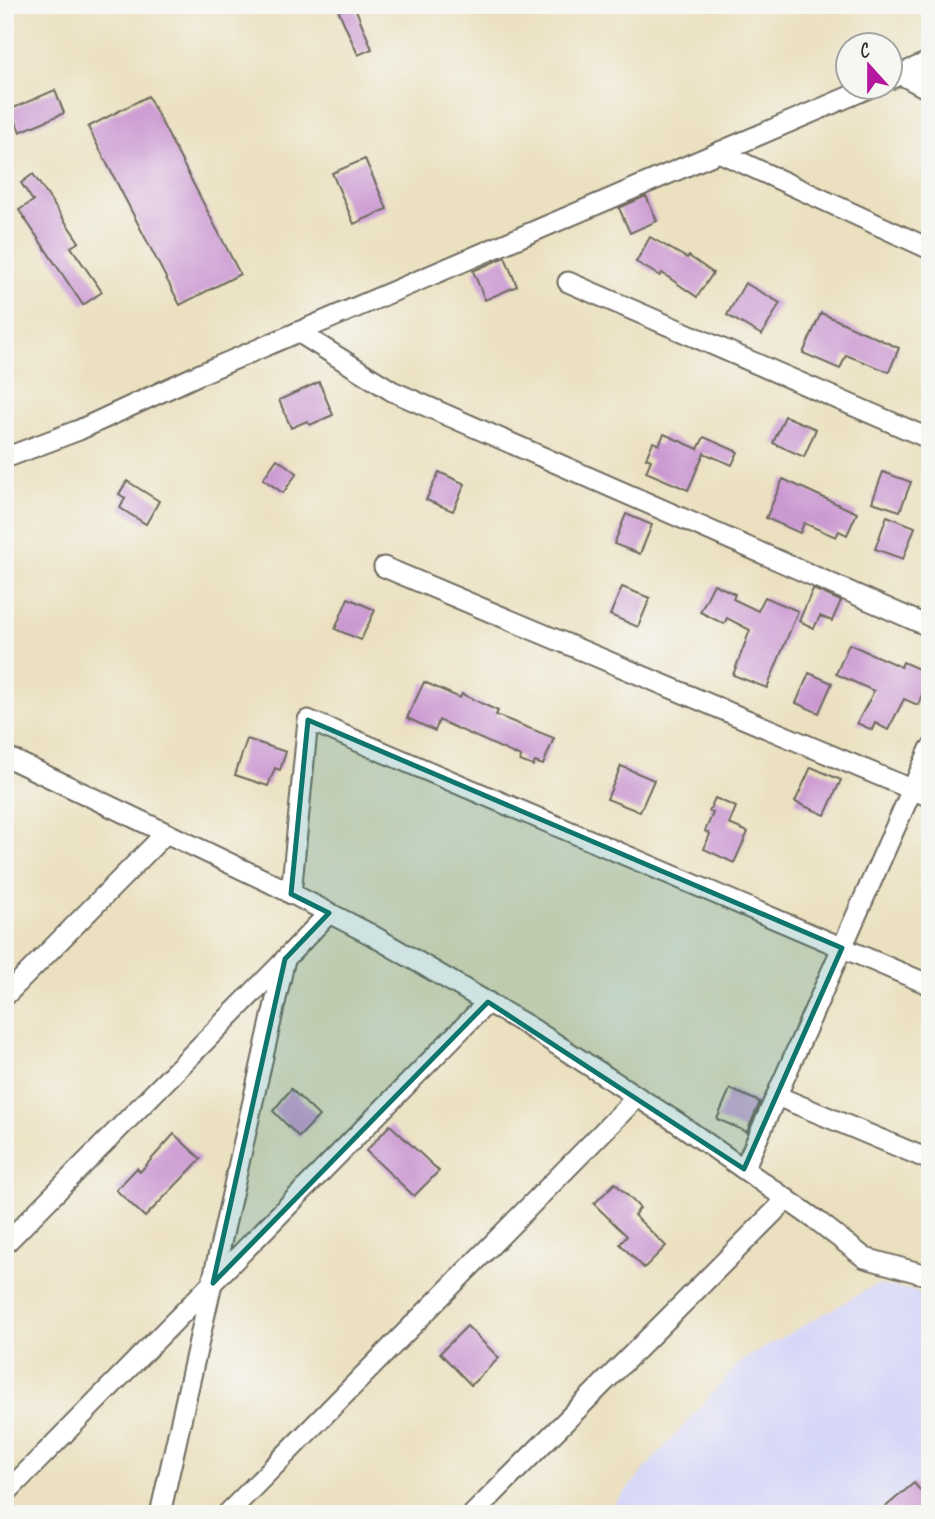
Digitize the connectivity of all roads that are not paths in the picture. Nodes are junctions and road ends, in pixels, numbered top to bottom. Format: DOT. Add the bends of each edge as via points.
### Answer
graph roads {
  1 [pos="930,61"];
  2 [pos="904,72"];
  3 [pos="904,80"];
  4 [pos="930,90"];
  5 [pos="836,102"];
  6 [pos="719,152"];
  7 [pos="930,249"];
  8 [pos="568,282"];
  9 [pos="298,332"];
  10 [pos="930,439"];
  11 [pos="5,457"];
  12 [pos="384,567"];
  13 [pos="930,627"];
  14 [pos="930,749"];
  15 [pos="6,757"];
  16 [pos="911,789"];
  17 [pos="930,797"];
  18 [pos="166,833"];
  19 [pos="291,894"];
  20 [pos="329,913"];
  21 [pos="842,948"];
  22 [pos="285,959"];
  23 [pos="930,985"];
  24 [pos="5,996"];
  25 [pos="488,1002"];
  26 [pos="777,1096"];
  27 [pos="638,1097"];
  28 [pos="930,1160"];
  29 [pos="744,1169"];
  30 [pos="787,1199"];
  31 [pos="5,1244"];
  32 [pos="930,1276"];
  33 [pos="212,1283"];
  34 [pos="5,1494"];
  35 [pos="160,1514"];
  36 [pos="227,1514"];
  37 [pos="473,1514"];
  1 -- 2 [label="street"];
  3 -- 4 [label="street"];
  5 -- 6 [label="street"];
  6 -- 7 [label="street"];
  6 -- 9 [label="street"];
  8 -- 10 [label="street"];
  9 -- 11 [label="street" via="79,430"];
  9 -- 13 [label="street" via="392,391"];
  12 -- 16 [label="street"];
  14 -- 16 [label="street"];
  15 -- 18 [label="street"];
  16 -- 17 [label="street"];
  16 -- 21 [label="street"];
  18 -- 19 [label="street"];
  18 -- 24 [label="street"];
  19 -- 20 [label="street"];
  19 -- 21 [label="street" via="307,720"];
  20 -- 22 [label="street"];
  20 -- 25 [label="street"];
  21 -- 23 [label="street"];
  21 -- 26 [label="street"];
  22 -- 31 [label="street"];
  22 -- 33 [label="street"];
  25 -- 27 [label="street"];
  25 -- 33 [label="street"];
  26 -- 28 [label="street"];
  26 -- 29 [label="street"];
  27 -- 29 [label="street"];
  27 -- 36 [label="street"];
  29 -- 30 [label="street"];
  30 -- 32 [label="street" via="864,1258"];
  30 -- 37 [label="street"];
  33 -- 34 [label="street"];
  33 -- 35 [label="street"];
}
